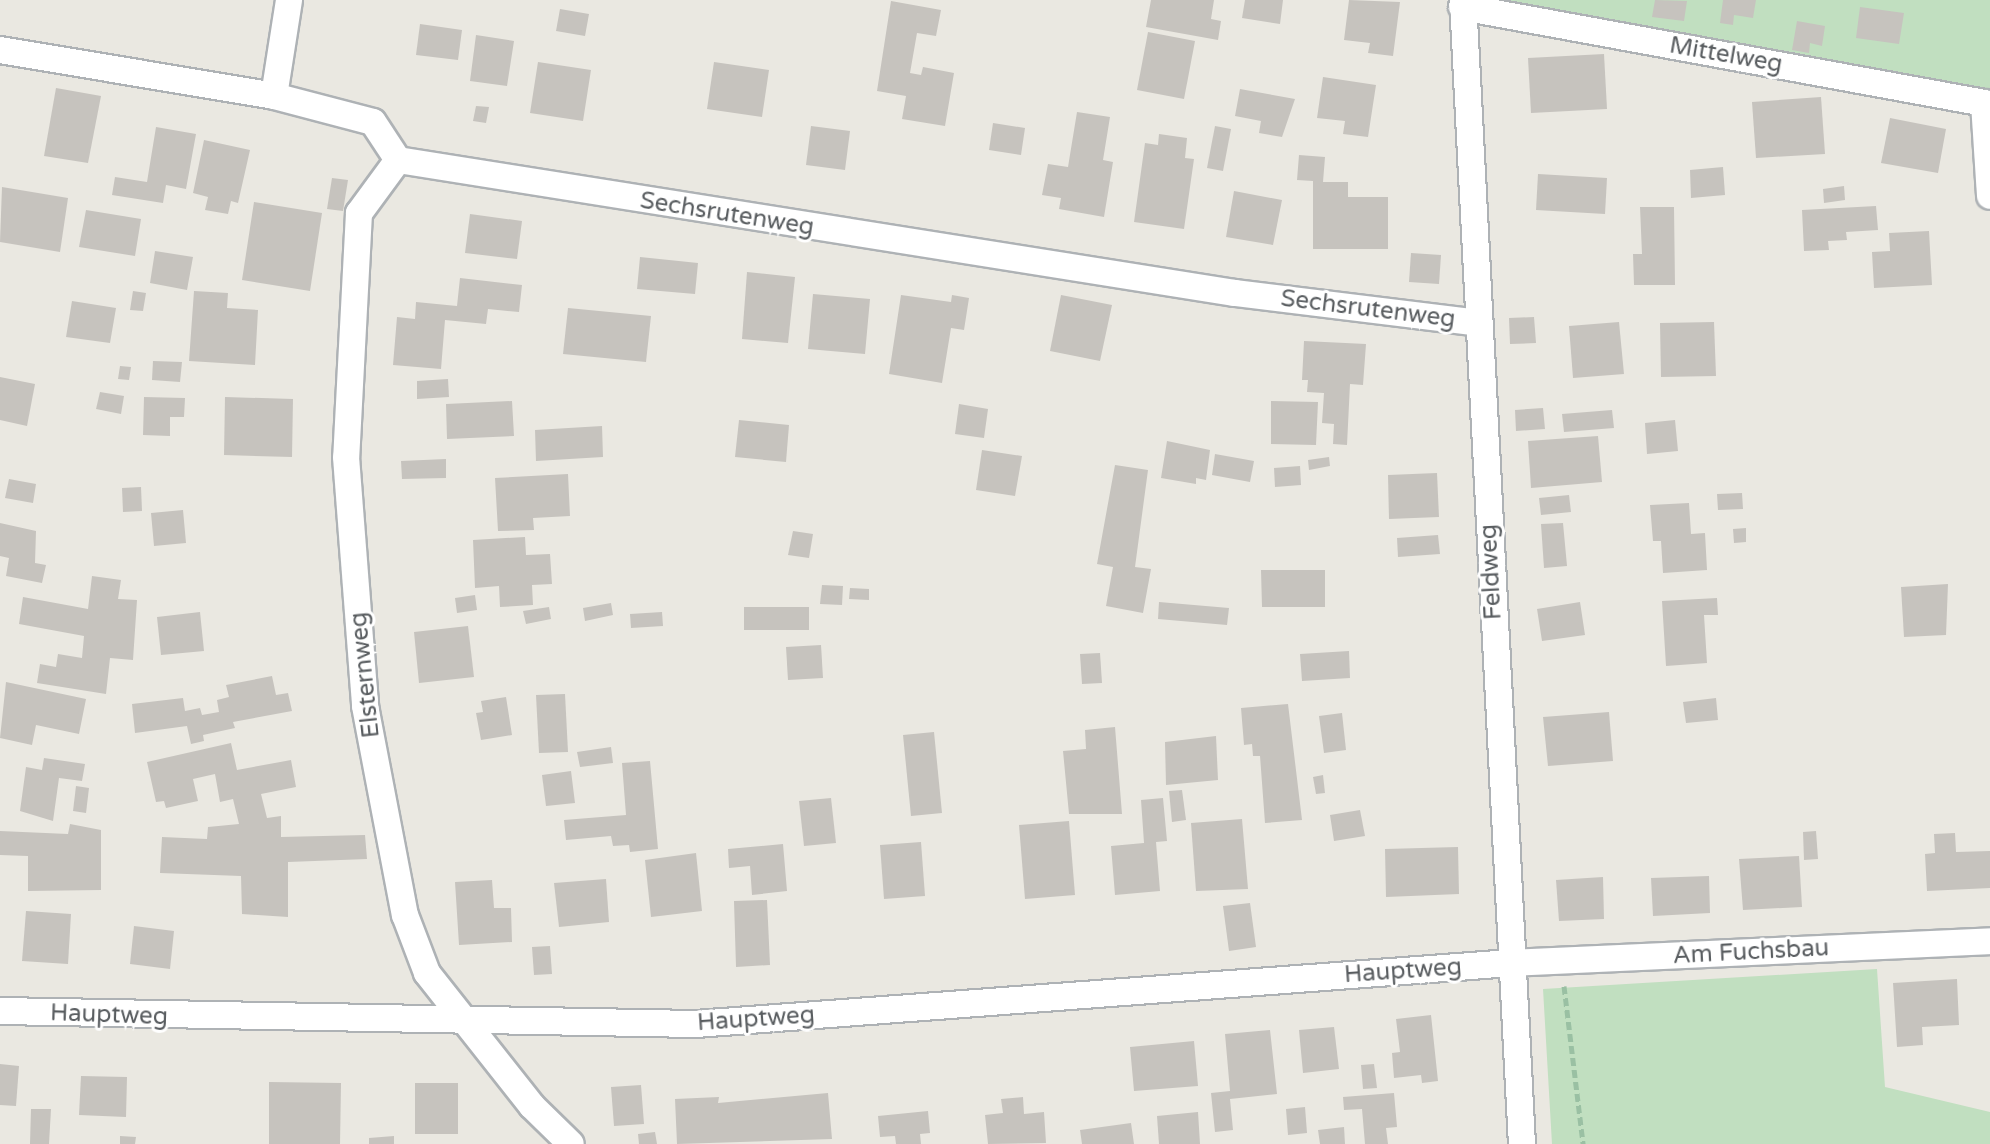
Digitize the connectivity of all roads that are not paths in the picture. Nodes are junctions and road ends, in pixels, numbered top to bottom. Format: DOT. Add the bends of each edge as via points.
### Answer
graph roads {
  1 [pos="289,0"];
  2 [pos="1463,4"];
  3 [pos="0,51"];
  4 [pos="274,96"];
  5 [pos="1987,103"];
  6 [pos="398,160"];
  7 [pos="1990,196"];
  8 [pos="1478,323"];
  9 [pos="1990,941"];
  10 [pos="1511,963"];
  11 [pos="0,1011"];
  12 [pos="464,1023"];
  13 [pos="571,1144"];
  14 [pos="1522,1144"];
  1 -- 4 [label="street"];
  2 -- 5 [label="street, Mittelweg"];
  2 -- 8 [label="street, Feldweg"];
  3 -- 4 [label="street"];
  4 -- 6 [label="street" via="373,122"];
  5 -- 7 [label="street"];
  6 -- 8 [label="street, Sechsrutenweg" via="1235,293"];
  6 -- 12 [label="street, Elsternweg" via="359,213 346,457 365,706 405,915 427,973"];
  8 -- 10 [label="street, Feldweg"];
  9 -- 10 [label="street, Am Fuchsbau"];
  10 -- 12 [label="street, Hauptweg" via="696,1024"];
  10 -- 14 [label="street, Feldweg"];
  11 -- 12 [label="street, Hauptweg"];
  12 -- 13 [label="street, Elsternweg" via="532,1106"];
}
